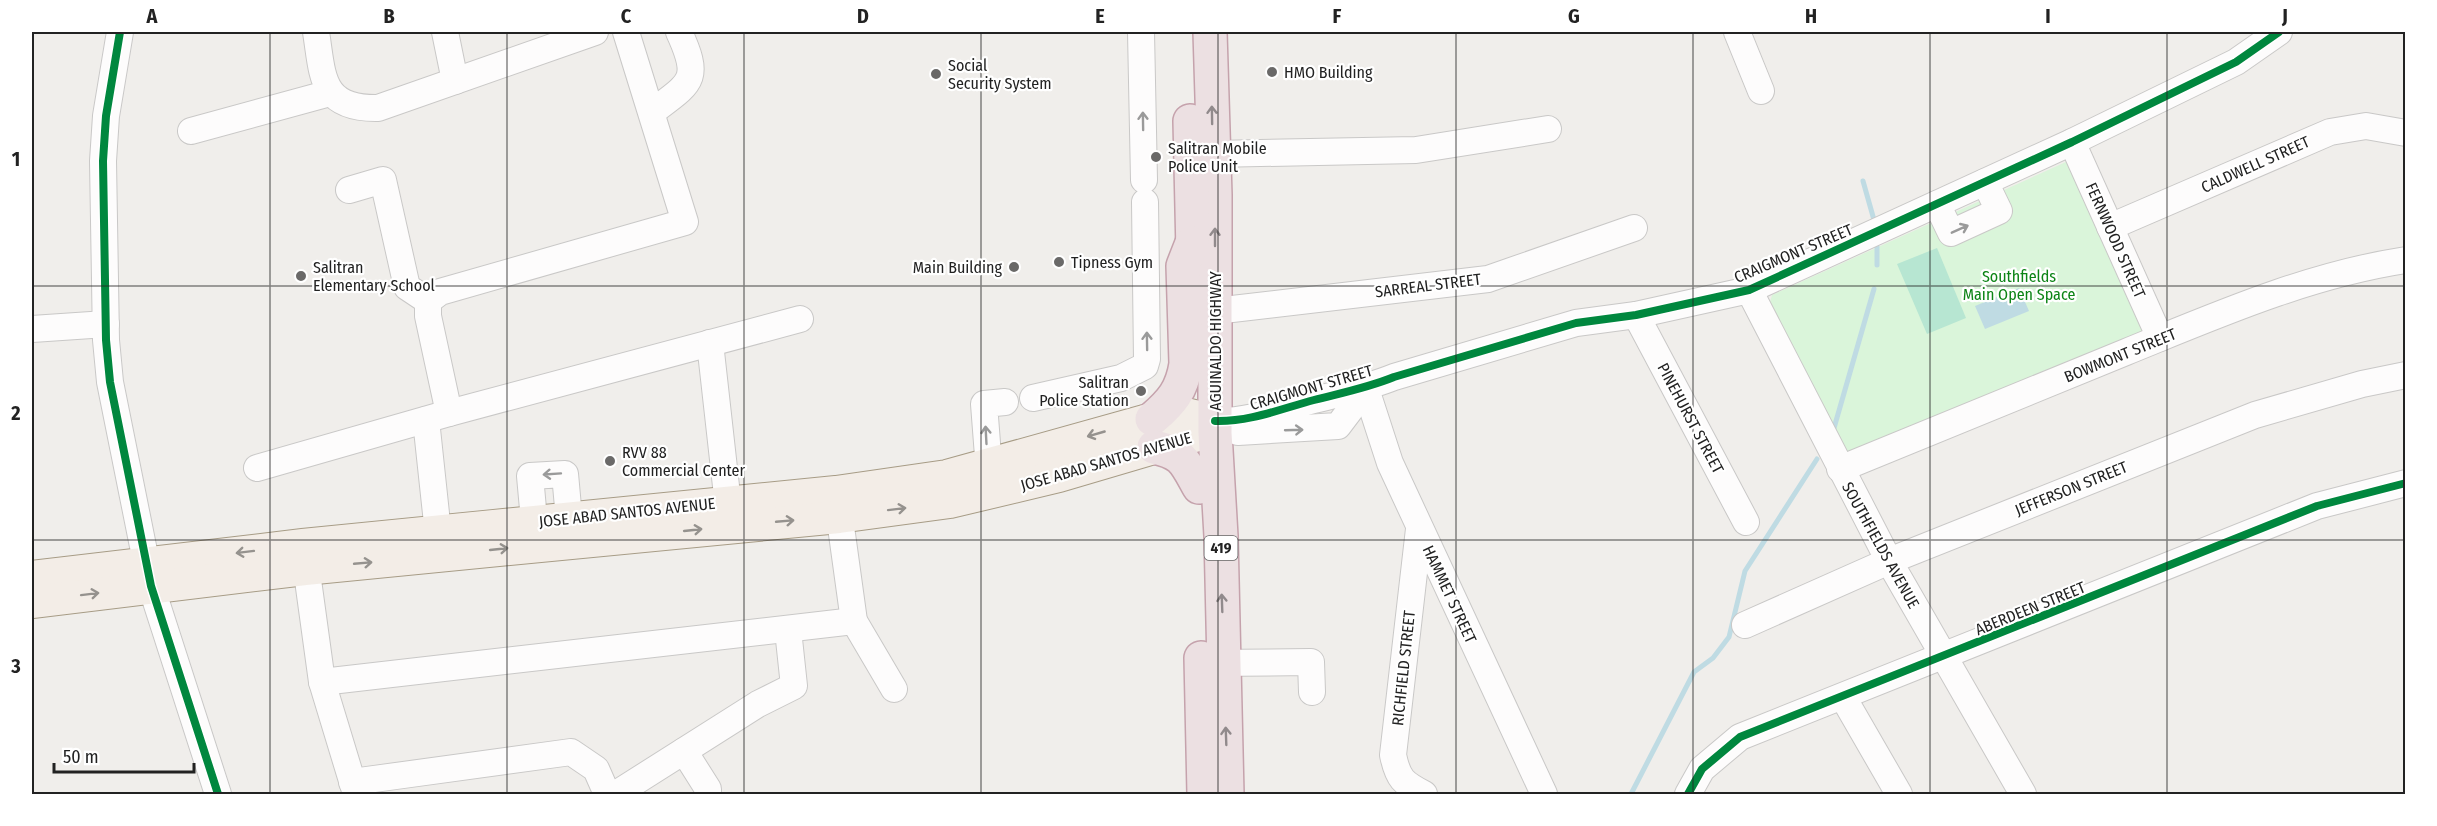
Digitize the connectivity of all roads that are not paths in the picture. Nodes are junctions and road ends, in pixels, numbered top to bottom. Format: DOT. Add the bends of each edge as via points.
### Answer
graph roads {
  1 [pos="120,32"];
  2 [pos="316,32"];
  3 [pos="445,32"];
  4 [pos="626,32"];
  5 [pos="679,32"];
  6 [pos="1141,32"];
  7 [pos="1188,32"];
  8 [pos="1210,32"];
  9 [pos="1737,32"];
  10 [pos="2279,32"];
  11 [pos="583,34"];
  12 [pos="455,81"];
  13 [pos="1761,91"];
  14 [pos="330,93"];
  15 [pos="652,112"];
  16 [pos="1548,129"];
  17 [pos="191,131"];
  18 [pos="2406,133"];
  19 [pos="2072,142"];
  20 [pos="1213,154"];
  21 [pos="349,190"];
  22 [pos="2110,227"];
  23 [pos="1634,228"];
  24 [pos="1192,243"];
  25 [pos="2406,260"];
  26 [pos="1749,290"];
  27 [pos="428,301"];
  28 [pos="1215,311"];
  29 [pos="1636,315"];
  30 [pos="800,319"];
  31 [pos="106,324"];
  32 [pos="32,329"];
  33 [pos="2160,338"];
  34 [pos="710,343"];
  35 [pos="2406,375"];
  36 [pos="1366,389"];
  37 [pos="1033,398"];
  38 [pos="1005,402"];
  39 [pos="437,416"];
  40 [pos="1206,426"];
  41 [pos="1153,433"];
  42 [pos="257,468"];
  43 [pos="1840,469"];
  44 [pos="990,480"];
  45 [pos="2406,483"];
  46 [pos="1199,487"];
  47 [pos="838,504"];
  48 [pos="729,513"];
  49 [pos="569,518"];
  50 [pos="1746,522"];
  51 [pos="1419,528"];
  52 [pos="535,533"];
  53 [pos="440,544"];
  54 [pos="304,557"];
  55 [pos="1889,561"];
  56 [pos="148,575"];
  57 [pos="32,577"];
  58 [pos="32,602"];
  59 [pos="854,621"];
  60 [pos="1745,625"];
  61 [pos="788,630"];
  62 [pos="1943,657"];
  63 [pos="1212,663"];
  64 [pos="322,682"];
  65 [pos="894,689"];
  66 [pos="1312,692"];
  67 [pos="1843,698"];
  68 [pos="684,751"];
  69 [pos="354,788"];
  70 [pos="218,795"];
  71 [pos="607,795"];
  72 [pos="616,795"];
  73 [pos="708,795"];
  74 [pos="1204,795"];
  75 [pos="1227,795"];
  76 [pos="1424,795"];
  77 [pos="1544,795"];
  78 [pos="1688,795"];
  79 [pos="1899,795"];
  80 [pos="2023,795"];
  1 -- 31 [label="street" via="106,116"];
  2 -- 14 [label="street" via="323,82"];
  3 -- 12 [label="street"];
  4 -- 15 [label="street"];
  5 -- 15 [label="street" via="690,61 691,77 682,90"];
  37 -- 6 [label="street, one-way" via="1121,378 1145,366"];
  7 -- 24 [label="highway, AGUINALDO HIGHWAY / 419"];
  20 -- 8 [label="highway, AGUINALDO HIGHWAY / 419, one-way"];
  9 -- 13 [label="street"];
  10 -- 19 [label="street, CRAIGMONT STREET" via="2236,62"];
  11 -- 12 [label="street"];
  12 -- 14 [label="street" via="378,108 351,106"];
  14 -- 17 [label="street"];
  15 -- 27 [label="street" via="686,222 440,292"];
  16 -- 20 [label="street" via="1416,150"];
  18 -- 22 [label="street, CALDWELL STREET" via="2366,126 2330,132"];
  19 -- 22 [label="street, FERNWOOD STREET"];
  19 -- 26 [label="street, CRAIGMONT STREET"];
  28 -- 20 [label="highway, AGUINALDO HIGHWAY / 419, one-way"];
  21 -- 27 [label="street" via="383,180 407,287"];
  22 -- 33 [label="street, FERNWOOD STREET"];
  23 -- 28 [label="street, SARREAL STREET" via="1488,279"];
  24 -- 40 [label="highway, AGUINALDO HIGHWAY / 419"];
  24 -- 41 [label="highway" via="1183,266 1183,380"];
  25 -- 33 [label="street, BOWMONT STREET" via="2365,266 2301,284"];
  26 -- 29 [label="street, CRAIGMONT STREET"];
  26 -- 43 [label="street, SOUTHFIELDS AVENUE"];
  27 -- 39 [label="street"];
  28 -- 40 [label="highway, AGUINALDO HIGHWAY / 419"];
  29 -- 36 [label="street, CRAIGMONT STREET" via="1576,323 1394,377"];
  29 -- 50 [label="street, PINEHURST STREET"];
  30 -- 34 [label="street"];
  31 -- 32 [label="street"];
  31 -- 56 [label="street" via="110,382"];
  33 -- 43 [label="street, BOWMONT STREET"];
  34 -- 39 [label="street"];
  34 -- 48 [label="street"];
  35 -- 55 [label="street, JEFFERSON STREET" via="2255,415"];
  36 -- 40 [label="street, CRAIGMONT STREET" via="1239,422"];
  36 -- 51 [label="street, HAMMET STREET" via="1390,463"];
  44 -- 38 [label="street, one-way" via="984,405"];
  39 -- 42 [label="street"];
  39 -- 53 [label="street"];
  40 -- 41 [label="main road, JOSE ABAD SANTOS AVENUE"];
  40 -- 46 [label="highway, AGUINALDO HIGHWAY / 419"];
  63 -- 40 [label="highway, AGUINALDO HIGHWAY / 419, one-way"];
  41 -- 44 [label="main road, JOSE ABAD SANTOS AVENUE"];
  41 -- 46 [label="highway" via="1181,456"];
  43 -- 55 [label="street, SOUTHFIELDS AVENUE"];
  44 -- 47 [label="main road, JOSE ABAD SANTOS AVENUE" via="947,476"];
  45 -- 62 [label="street, ABERDEEN STREET" via="2317,506"];
  46 -- 63 [label="highway, AGUINALDO HIGHWAY / 419"];
  47 -- 48 [label="main road, JOSE ABAD SANTOS AVENUE"];
  47 -- 59 [label="street"];
  48 -- 49 [label="main road, JOSE ABAD SANTOS AVENUE"];
  52 -- 48 [label="main road, JOSE ABAD SANTOS AVENUE, one-way"];
  49 -- 52 [label="main road, JOSE ABAD SANTOS AVENUE"];
  49 -- 52 [label="street, one-way" via="565,474 530,476"];
  51 -- 76 [label="street, RICHFIELD STREET" via="1393,755 1397,774"];
  51 -- 77 [label="street, HAMMET STREET"];
  52 -- 53 [label="main road, JOSE ABAD SANTOS AVENUE"];
  53 -- 54 [label="main road, JOSE ABAD SANTOS AVENUE"];
  54 -- 56 [label="main road, JOSE ABAD SANTOS AVENUE"];
  54 -- 64 [label="street"];
  55 -- 60 [label="street, JEFFERSON STREET"];
  55 -- 62 [label="street, SOUTHFIELDS AVENUE"];
  56 -- 57 [label="main road, JOSE ABAD SANTOS AVENUE"];
  58 -- 56 [label="main road, JOSE ABAD SANTOS AVENUE, one-way"];
  56 -- 70 [label="street"];
  59 -- 61 [label="street"];
  59 -- 65 [label="street"];
  61 -- 64 [label="street" via="715,635"];
  61 -- 68 [label="street" via="794,686"];
  62 -- 67 [label="street, ABERDEEN STREET"];
  62 -- 80 [label="street, SOUTHFIELDS AVENUE"];
  63 -- 66 [label="street" via="1311,662"];
  63 -- 74 [label="highway, AGUINALDO HIGHWAY / 419"];
  75 -- 63 [label="highway, AGUINALDO HIGHWAY / 419, one-way"];
  64 -- 69 [label="street"];
  67 -- 78 [label="street, ABERDEEN STREET" via="1740,737 1702,769"];
  67 -- 79 [label="street"];
  68 -- 72 [label="street"];
  68 -- 73 [label="street"];
  69 -- 71 [label="street" via="571,752 596,769"];
}
